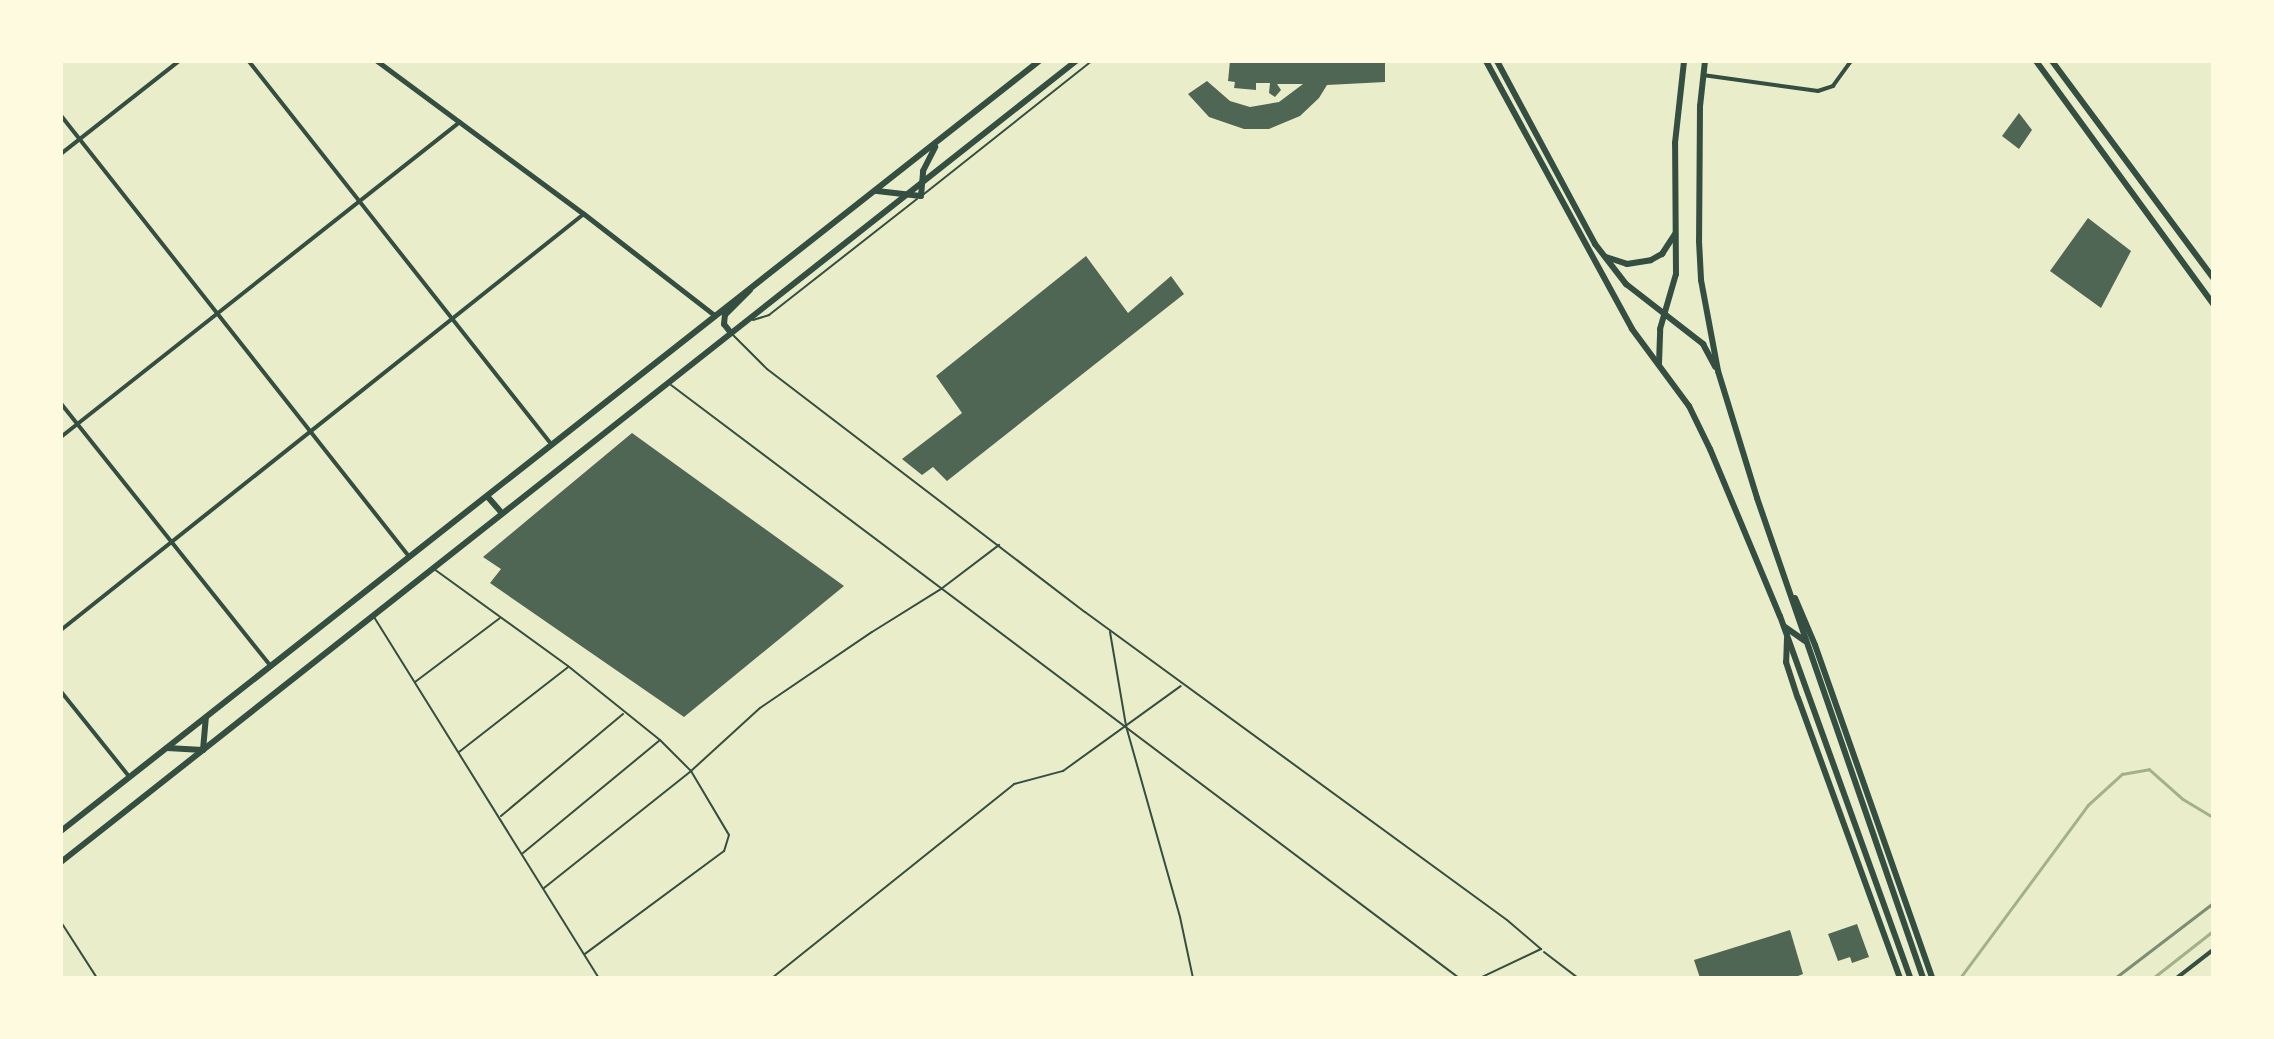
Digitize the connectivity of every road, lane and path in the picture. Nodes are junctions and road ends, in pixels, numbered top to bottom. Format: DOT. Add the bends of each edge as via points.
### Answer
graph roads {
  1 [pos="179,61"];
  2 [pos="249,61"];
  3 [pos="377,61"];
  4 [pos="1039,61"];
  5 [pos="1076,61"];
  6 [pos="1092,61"];
  7 [pos="1486,61"];
  8 [pos="1497,61"];
  9 [pos="1685,61"];
  10 [pos="1705,61"];
  11 [pos="1851,61"];
  12 [pos="2036,61"];
  13 [pos="2052,61"];
  14 [pos="1702,75"];
  15 [pos="61,114"];
  16 [pos="460,122"];
  17 [pos="941,138"];
  18 [pos="81,139"];
  19 [pos="61,155"];
  20 [pos="921,182"];
  21 [pos="875,191"];
  22 [pos="909,192"];
  23 [pos="921,196"];
  24 [pos="360,202"];
  25 [pos="584,214"];
  26 [pos="1676,233"];
  27 [pos="1603,255"];
  28 [pos="2213,278"];
  29 [pos="753,285"];
  30 [pos="2213,304"];
  31 [pos="218,314"];
  32 [pos="714,315"];
  33 [pos="1665,315"];
  34 [pos="453,320"];
  35 [pos="749,320"];
  36 [pos="731,333"];
  37 [pos="1659,364"];
  38 [pos="1718,371"];
  39 [pos="667,382"];
  40 [pos="61,403"];
  41 [pos="78,424"];
  42 [pos="312,432"];
  43 [pos="61,437"];
  44 [pos="552,444"];
  45 [pos="487,496"];
  46 [pos="502,513"];
  47 [pos="173,542"];
  48 [pos="1000,544"];
  49 [pos="410,558"];
  50 [pos="433,569"];
  51 [pos="1782,572"];
  52 [pos="941,589"];
  53 [pos="373,615"];
  54 [pos="500,617"];
  55 [pos="1784,626"];
  56 [pos="61,630"];
  57 [pos="1109,631"];
  58 [pos="1787,636"];
  59 [pos="1806,642"];
  60 [pos="568,666"];
  61 [pos="271,667"];
  62 [pos="415,682"];
  63 [pos="1182,686"];
  64 [pos="61,691"];
  65 [pos="624,713"];
  66 [pos="206,717"];
  67 [pos="1126,726"];
  68 [pos="660,740"];
  69 [pos="166,748"];
  70 [pos="203,751"];
  71 [pos="459,752"];
  72 [pos="691,771"];
  73 [pos="130,777"];
  74 [pos="499,817"];
  75 [pos="61,831"];
  76 [pos="522,853"];
  77 [pos="61,862"];
  78 [pos="544,888"];
  79 [pos="61,922"];
  80 [pos="1541,949"];
  81 [pos="2213,950"];
  82 [pos="585,954"];
  83 [pos="97,978"];
  84 [pos="599,978"];
  85 [pos="772,978"];
  86 [pos="1193,978"];
  87 [pos="1459,978"];
  88 [pos="1480,978"];
  89 [pos="1578,978"];
  90 [pos="1900,978"];
  91 [pos="1910,978"];
  92 [pos="1923,978"];
  93 [pos="1932,978"];
  94 [pos="2177,978"];
  1 -- 18 [label="street"];
  2 -- 24 [label="street"];
  3 -- 16 [label="main road"];
  4 -- 17 [label="main road"];
  5 -- 20 [label="main road"];
  6 -- 23 [label="lane"];
  7 -- 37 [label="main road" via="1632,329"];
  8 -- 27 [label="main road"];
  9 -- 26 [label="main road" via="1675,144"];
  10 -- 14 [label="main road"];
  11 -- 14 [label="street" via="1833,86 1808,91"];
  12 -- 30 [label="main road"];
  13 -- 28 [label="main road"];
  14 -- 38 [label="main road" via="1698,171 1701,280"];
  15 -- 18 [label="street"];
  16 -- 24 [label="street"];
  16 -- 25 [label="main road"];
  17 -- 20 [label="main road" via="929,154"];
  17 -- 21 [label="main road"];
  18 -- 19 [label="street"];
  18 -- 31 [label="street"];
  20 -- 22 [label="main road"];
  20 -- 23 [label="main road"];
  21 -- 22 [label="main road"];
  21 -- 29 [label="main road"];
  22 -- 23 [label="main road"];
  22 -- 35 [label="main road"];
  23 -- 35 [label="lane" via="769,315"];
  24 -- 31 [label="street"];
  24 -- 34 [label="street"];
  25 -- 32 [label="main road"];
  25 -- 34 [label="street"];
  26 -- 27 [label="main road" via="1662,254 1651,260 1627,264"];
  26 -- 33 [label="main road" via="1676,274"];
  27 -- 33 [label="main road" via="1626,284"];
  29 -- 32 [label="main road"];
  29 -- 36 [label="main road" via="725,315 724,324"];
  31 -- 41 [label="street"];
  31 -- 42 [label="street"];
  32 -- 44 [label="main road"];
  33 -- 37 [label="main road"];
  33 -- 38 [label="main road" via="1703,344"];
  34 -- 42 [label="street"];
  34 -- 44 [label="street"];
  35 -- 36 [label="main road"];
  36 -- 39 [label="main road"];
  36 -- 48 [label="lane" via="767,369"];
  37 -- 55 [label="main road" via="1705,438"];
  38 -- 51 [label="main road"];
  39 -- 46 [label="main road"];
  39 -- 52 [label="lane"];
  40 -- 41 [label="street"];
  41 -- 43 [label="street"];
  41 -- 47 [label="street"];
  42 -- 47 [label="street"];
  42 -- 49 [label="street"];
  44 -- 45 [label="main road"];
  45 -- 46 [label="main road"];
  45 -- 49 [label="main road"];
  46 -- 50 [label="main road"];
  47 -- 56 [label="street"];
  47 -- 61 [label="street"];
  48 -- 52 [label="lane"];
  48 -- 57 [label="lane"];
  49 -- 61 [label="main road"];
  50 -- 53 [label="main road"];
  50 -- 54 [label="lane"];
  51 -- 59 [label="main road"];
  51 -- 93 [label="main road" via="1815,645"];
  52 -- 67 [label="lane"];
  52 -- 72 [label="lane" via="760,708"];
  53 -- 62 [label="lane"];
  53 -- 70 [label="main road"];
  54 -- 60 [label="lane"];
  54 -- 62 [label="lane"];
  55 -- 58 [label="main road"];
  55 -- 59 [label="main road"];
  57 -- 63 [label="lane"];
  57 -- 67 [label="lane"];
  58 -- 90 [label="main road" via="1786,662"];
  58 -- 91 [label="main road"];
  59 -- 92 [label="main road"];
  60 -- 65 [label="lane"];
  60 -- 71 [label="lane"];
  61 -- 66 [label="main road"];
  62 -- 71 [label="lane"];
  63 -- 67 [label="lane"];
  63 -- 80 [label="lane"];
  64 -- 73 [label="street"];
  65 -- 68 [label="lane"];
  65 -- 74 [label="lane"];
  66 -- 69 [label="main road"];
  66 -- 70 [label="main road"];
  67 -- 85 [label="lane" via="1063,771 1014,784"];
  67 -- 86 [label="lane"];
  67 -- 87 [label="lane"];
  68 -- 72 [label="lane"];
  68 -- 76 [label="lane"];
  69 -- 70 [label="main road"];
  69 -- 73 [label="main road"];
  70 -- 77 [label="main road"];
  71 -- 74 [label="lane"];
  72 -- 78 [label="lane"];
  72 -- 82 [label="lane" via="729,835 724,851"];
  73 -- 75 [label="main road"];
  74 -- 76 [label="lane"];
  76 -- 78 [label="lane"];
  78 -- 82 [label="lane"];
  79 -- 83 [label="lane"];
  80 -- 88 [label="lane"];
  80 -- 89 [label="path"];
  81 -- 94 [label="street"];
  82 -- 84 [label="lane"];
}
